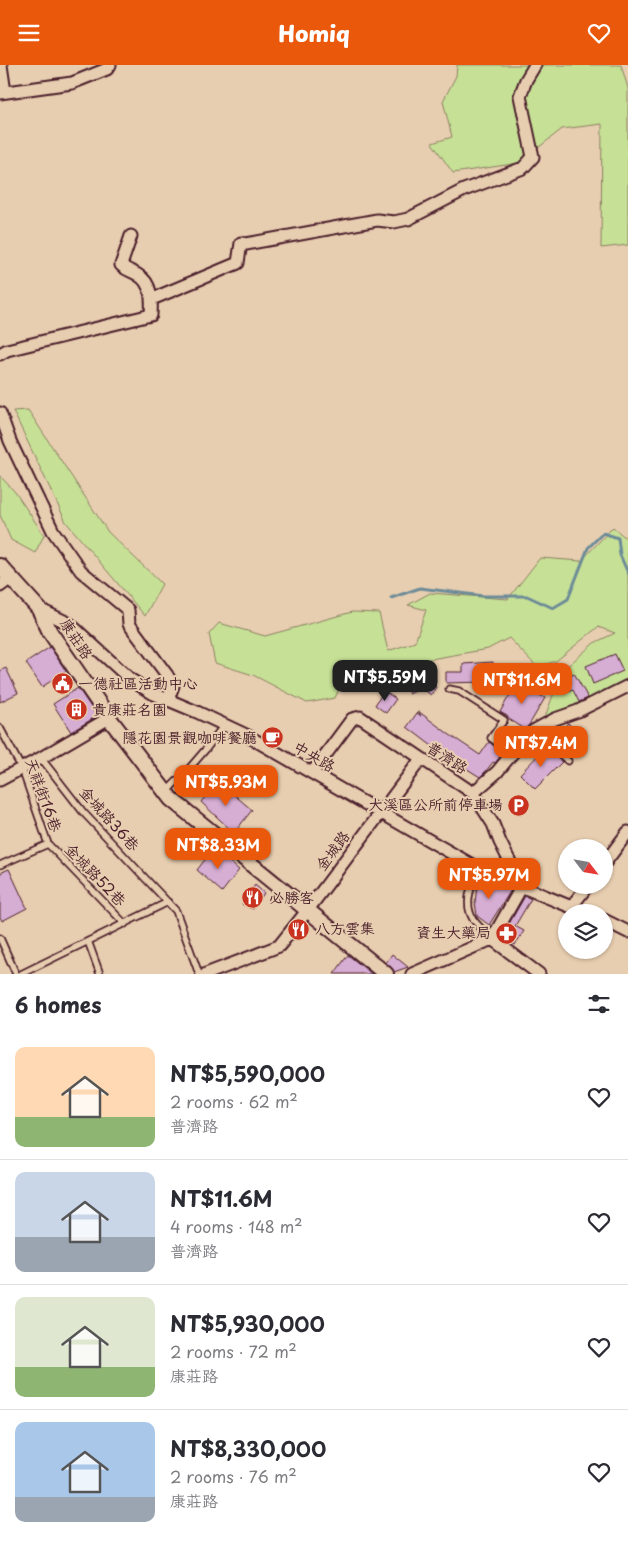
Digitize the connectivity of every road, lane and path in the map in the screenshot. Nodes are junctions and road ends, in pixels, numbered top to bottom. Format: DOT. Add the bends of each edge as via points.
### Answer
graph roads {
  1 [pos="1,65"];
  2 [pos="110,65"];
  3 [pos="535,65"];
  4 [pos="2,93"];
  5 [pos="131,237"];
  6 [pos="152,299"];
  7 [pos="0,354"];
  8 [pos="0,413"];
  9 [pos="0,565"];
  10 [pos="12,577"];
  11 [pos="0,586"];
  12 [pos="39,609"];
  13 [pos="628,686"];
  14 [pos="449,689"];
  15 [pos="168,700"];
  16 [pos="109,717"];
  17 [pos="224,725"];
  18 [pos="0,728"];
  19 [pos="533,731"];
  20 [pos="513,754"];
  21 [pos="42,758"];
  22 [pos="421,759"];
  23 [pos="568,761"];
  24 [pos="22,769"];
  25 [pos="312,773"];
  26 [pos="0,780"];
  27 [pos="166,792"];
  28 [pos="473,793"];
  29 [pos="380,813"];
  30 [pos="628,832"];
  31 [pos="48,844"];
  32 [pos="613,852"];
  33 [pos="0,865"];
  34 [pos="479,869"];
  35 [pos="522,886"];
  36 [pos="581,894"];
  37 [pos="168,902"];
  38 [pos="567,904"];
  39 [pos="574,904"];
  40 [pos="307,911"];
  41 [pos="124,924"];
  42 [pos="613,924"];
  43 [pos="628,932"];
  44 [pos="0,938"];
  45 [pos="492,939"];
  46 [pos="88,941"];
  47 [pos="2,951"];
  48 [pos="16,974"];
  49 [pos="21,974"];
  50 [pos="100,974"];
  51 [pos="206,974"];
  52 [pos="386,974"];
  53 [pos="412,974"];
  54 [pos="539,974"];
  1 -- 4 [label="street"];
  2 -- 4 [label="street" via="72,83"];
  3 -- 6 [label="street" via="520,96 533,157 523,168 464,190 408,219 376,221 246,245 241,243 238,263"];
  5 -- 6 [label="street" via="120,265 147,283"];
  6 -- 7 [label="street" via="151,315"];
  8 -- 15 [label="street" via="53,531 81,571 128,610 129,624 173,686"];
  9 -- 10 [label="street, 康莊路"];
  10 -- 11 [label="street"];
  10 -- 12 [label="street, 康莊路"];
  12 -- 15 [label="street, 中央路" via="70,624 131,680"];
  12 -- 16 [label="street, 康莊路" via="50,631"];
  13 -- 19 [label="street, 普濟路"];
  14 -- 20 [label="lane" via="459,691 504,720 491,738"];
  15 -- 17 [label="street, 中央路"];
  16 -- 21 [label="street"];
  16 -- 27 [label="street, 康莊路"];
  17 -- 25 [label="street, 中央路"];
  17 -- 27 [label="lane"];
  18 -- 24 [label="lane, 天祥街16巷"];
  19 -- 20 [label="street, 普濟路"];
  19 -- 23 [label="lane"];
  20 -- 28 [label="street, 普濟路"];
  21 -- 24 [label="street"];
  21 -- 37 [label="lane, 金城路36巷" via="83,811"];
  22 -- 25 [label="street, 普濟路" via="360,717 352,719"];
  22 -- 28 [label="street, 普濟路"];
  22 -- 29 [label="street, 金城路"];
  24 -- 26 [label="street"];
  24 -- 31 [label="lane, 天祥街16巷"];
  25 -- 29 [label="street, 中央路"];
  27 -- 40 [label="street, 康莊路"];
  28 -- 35 [label="street" via="493,823"];
  29 -- 34 [label="street, 中央路"];
  29 -- 40 [label="street, 金城路"];
  30 -- 32 [label="street"];
  31 -- 33 [label="lane"];
  31 -- 41 [label="lane, 金城路52巷"];
  34 -- 35 [label="street, 中央路"];
  34 -- 45 [label="lane" via="470,887 469,904 472,917"];
  35 -- 38 [label="street, 中央路"];
  35 -- 45 [label="street"];
  36 -- 39 [label="street"];
  37 -- 41 [label="lane"];
  37 -- 51 [label="lane, 金城路36巷" via="176,911"];
  40 -- 51 [label="street, 金城路" via="279,946"];
  40 -- 52 [label="street, 康莊路"];
  41 -- 46 [label="lane"];
  42 -- 43 [label="street"];
  44 -- 47 [label="lane"];
  45 -- 53 [label="street"];
  45 -- 54 [label="street"];
  46 -- 49 [label="lane"];
  46 -- 50 [label="lane"];
  47 -- 48 [label="lane"];
}
